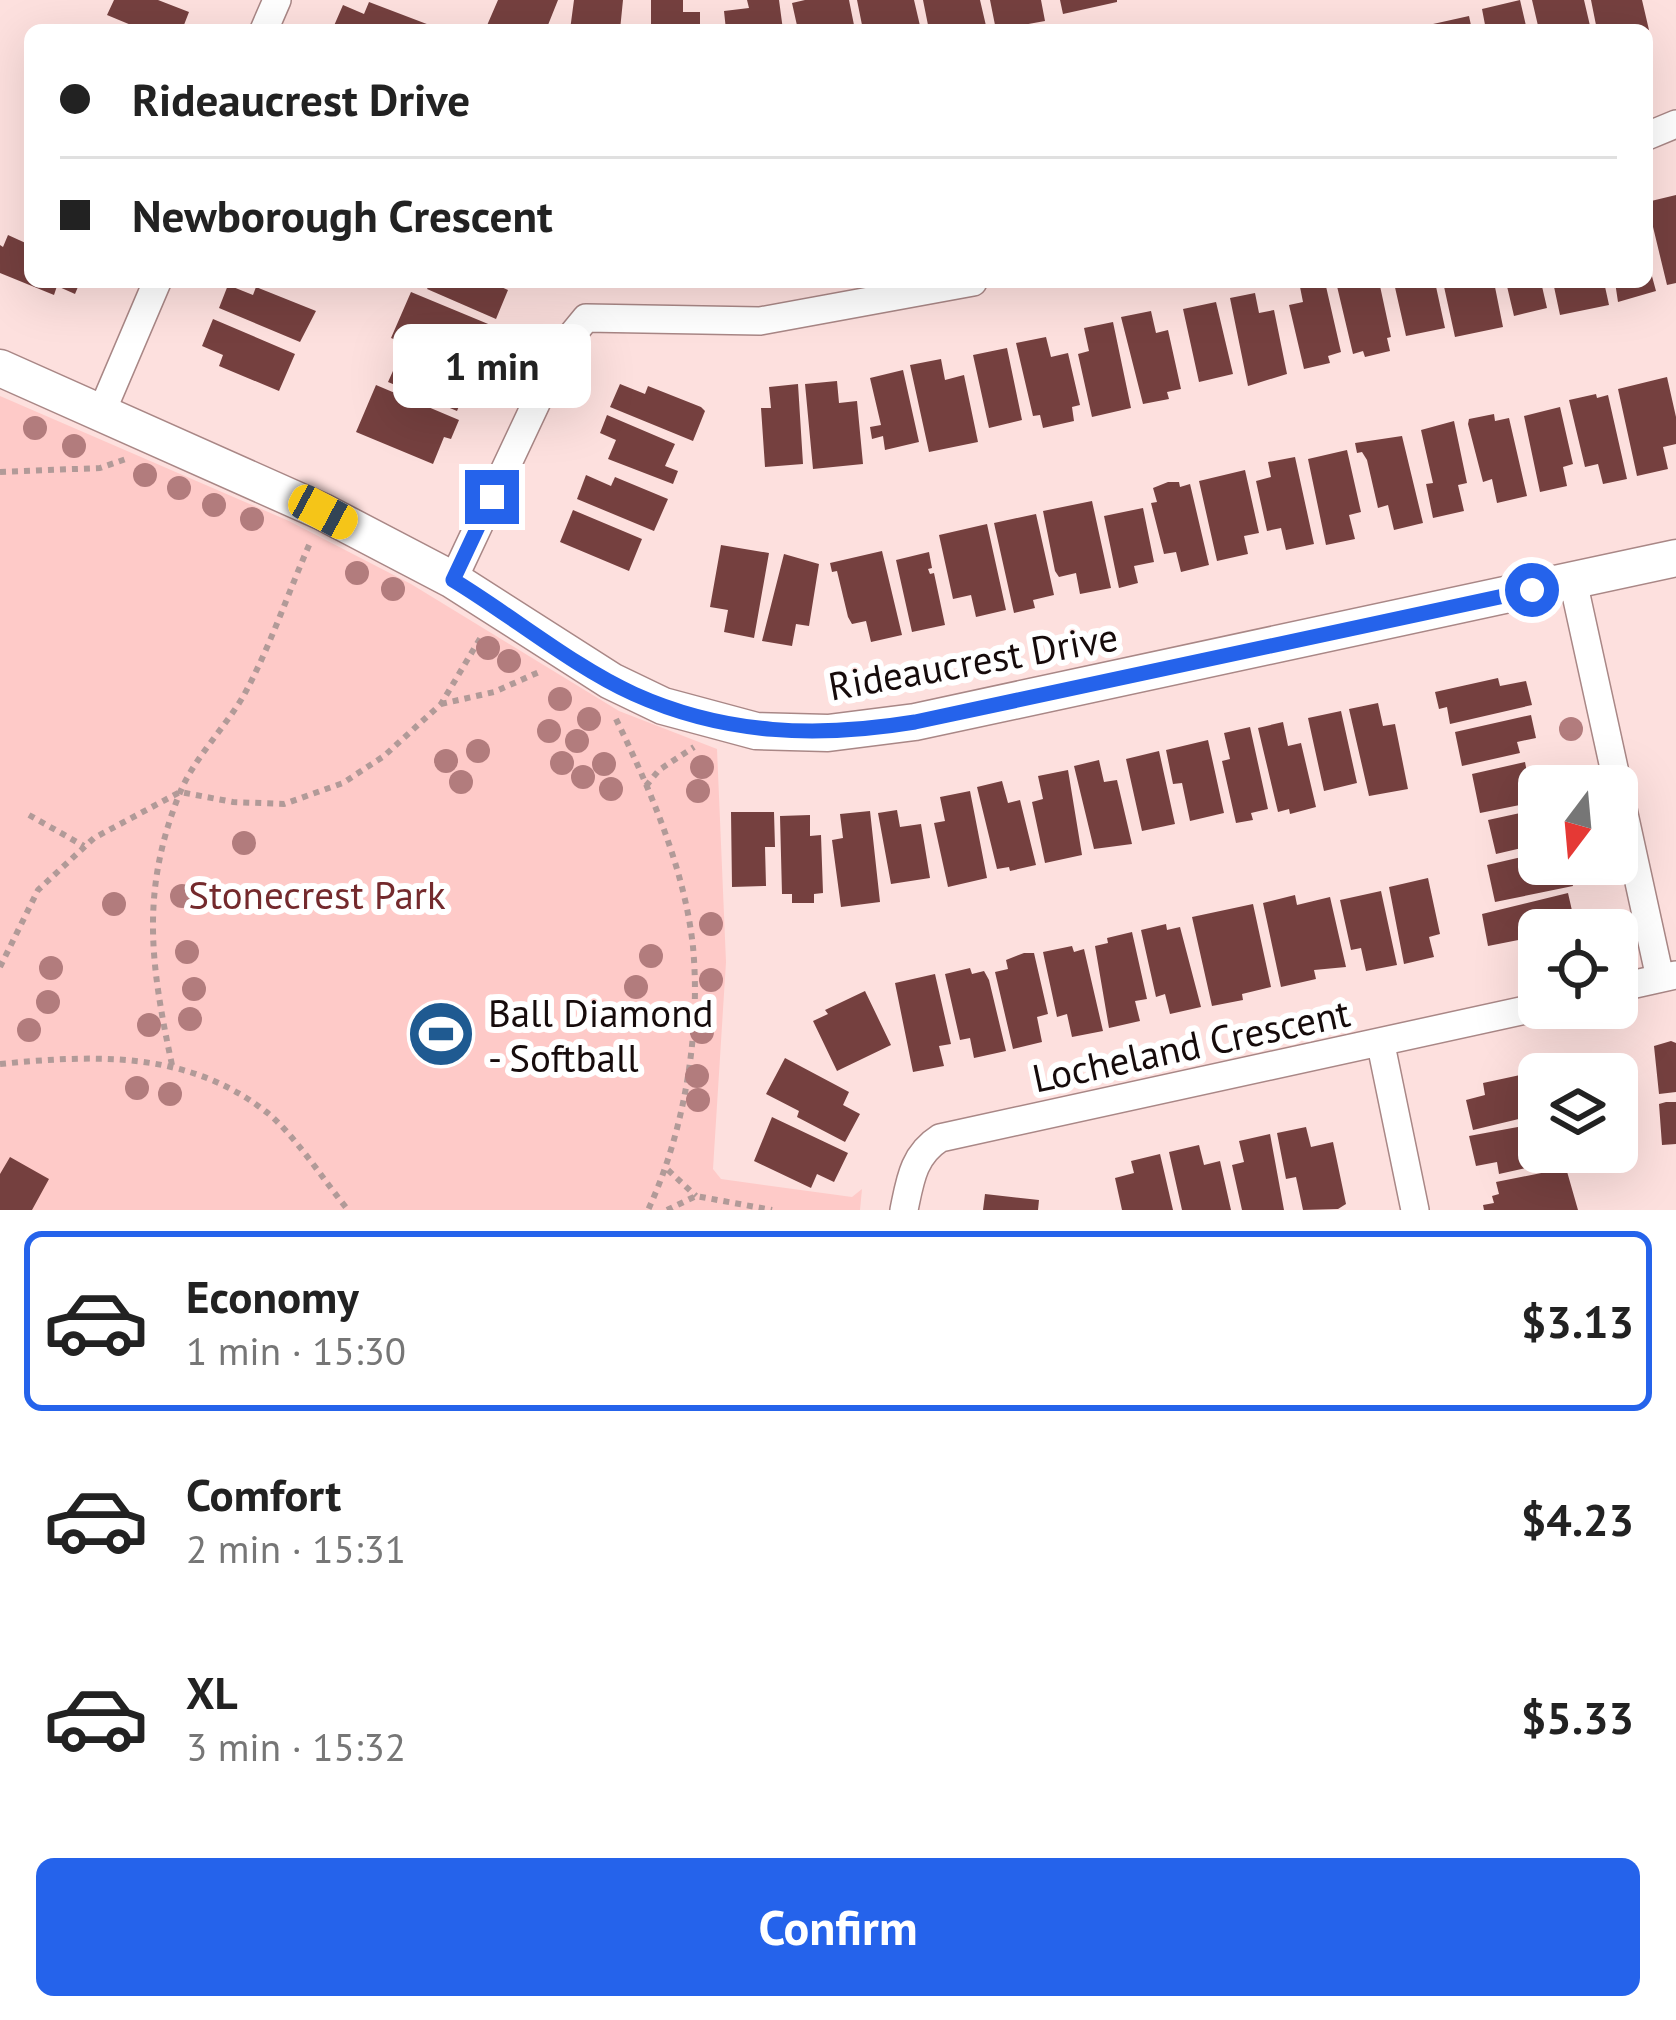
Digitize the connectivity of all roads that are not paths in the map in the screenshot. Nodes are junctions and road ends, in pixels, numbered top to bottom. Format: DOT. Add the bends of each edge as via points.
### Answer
graph roads {
  1 [pos="154,288"];
  2 [pos="940,288"];
  3 [pos="0,368"];
  4 [pos="102,412"];
  5 [pos="1676,558"];
  6 [pos="453,580"];
  7 [pos="1573,581"];
  8 [pos="1668,976"];
  9 [pos="1638,983"];
  10 [pos="1518,1012"];
  11 [pos="1381,1045"];
  12 [pos="904,1210"];
  13 [pos="1415,1210"];
  1 -- 4 [label="street"];
  2 -- 6 [label="street" via="760,321 586,318 563,346"];
  3 -- 4 [label="street, Rideaucrest Drive"];
  4 -- 6 [label="street, Rideaucrest Drive"];
  5 -- 7 [label="street, Rideaucrest Drive"];
  6 -- 7 [label="street, Rideaucrest Drive" via="663,706 756,730 845,731"];
  7 -- 8 [label="street"];
  8 -- 9 [label="street"];
  10 -- 11 [label="street, Locheland Crescent"];
  11 -- 12 [label="street, Locheland Crescent" via="940,1138 917,1160"];
  11 -- 13 [label="street"];
}
